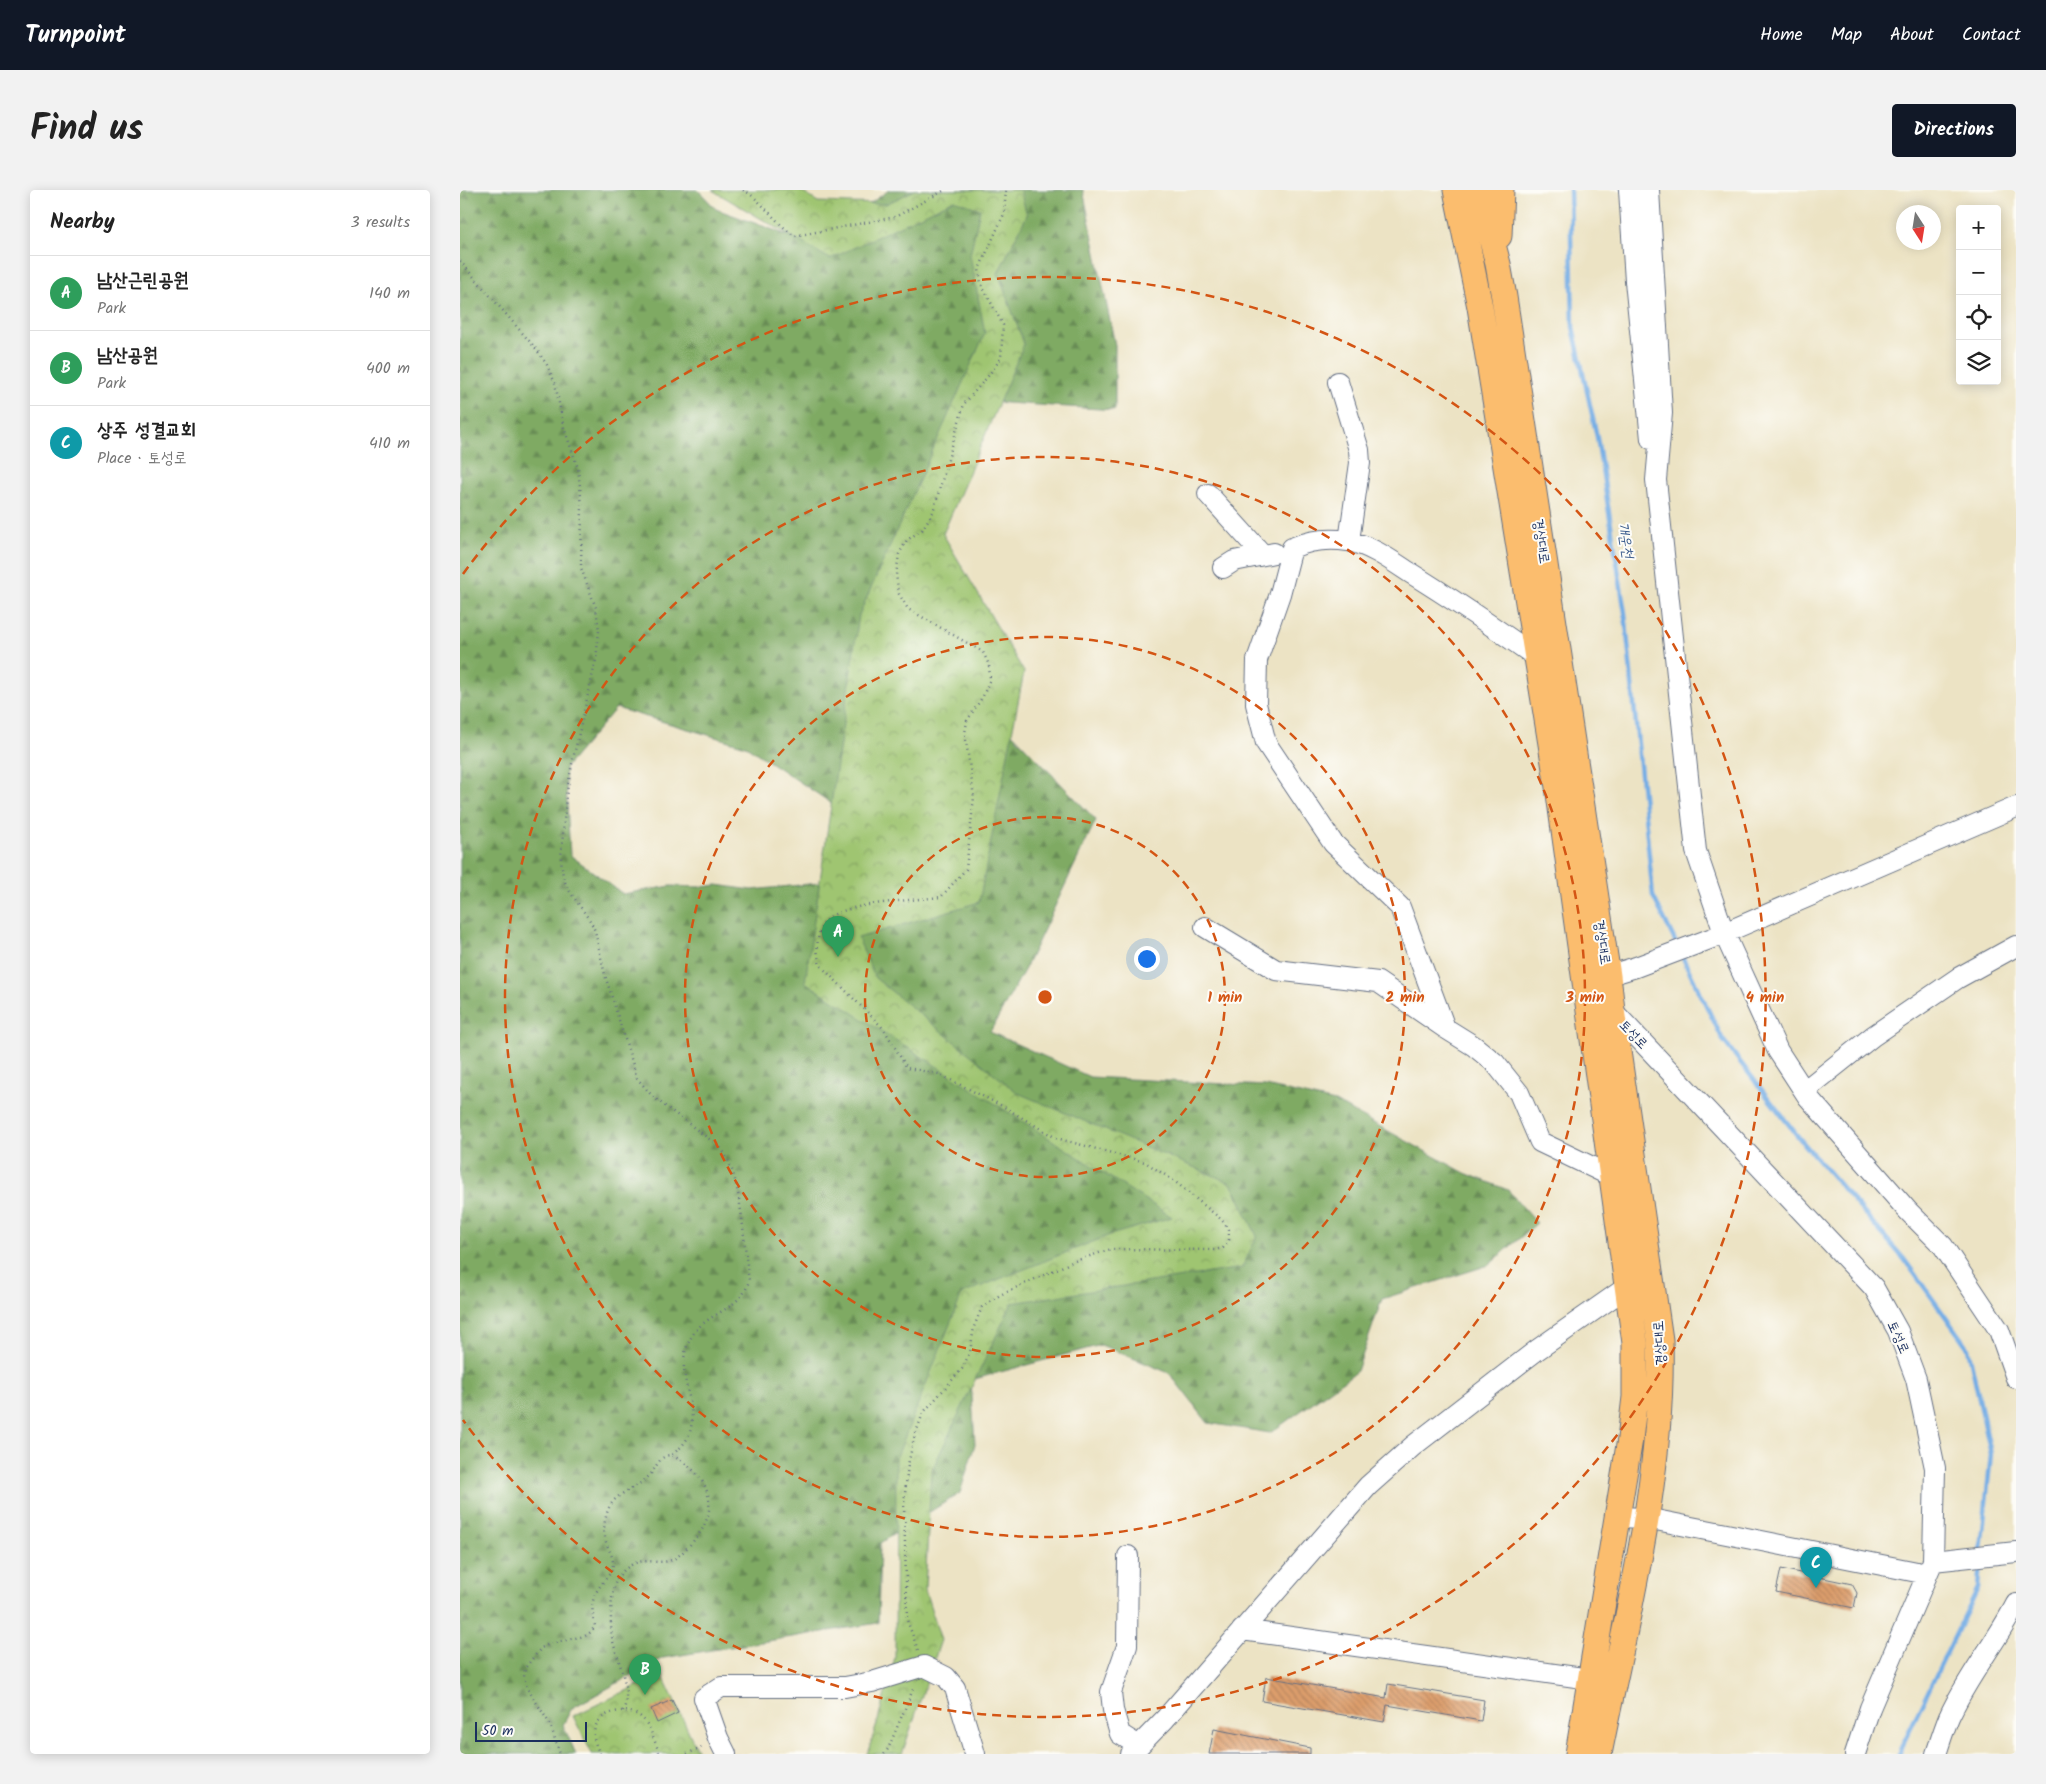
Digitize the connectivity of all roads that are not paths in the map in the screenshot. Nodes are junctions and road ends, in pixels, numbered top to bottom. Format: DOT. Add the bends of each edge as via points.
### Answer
graph roads {
  1 [pos="1456,190"];
  2 [pos="1479,190"];
  3 [pos="1501,190"];
  4 [pos="1629,190"];
  5 [pos="1649,190"];
  6 [pos="1498,264"];
  7 [pos="1338,382"];
  8 [pos="1656,480"];
  9 [pos="1208,494"];
  10 [pos="1348,541"];
  11 [pos="1290,552"];
  12 [pos="1263,555"];
  13 [pos="1223,568"];
  14 [pos="1535,656"];
  15 [pos="2016,807"];
  16 [pos="1205,927"];
  17 [pos="1720,935"];
  18 [pos="2016,946"];
  19 [pos="1597,979"];
  20 [pos="1612,1010"];
  21 [pos="1444,1028"];
  22 [pos="1804,1091"];
  23 [pos="1613,1177"];
  24 [pos="1627,1287"];
  25 [pos="2016,1378"];
  26 [pos="1618,1517"];
  27 [pos="1646,1518"];
  28 [pos="2016,1552"];
  29 [pos="1128,1556"];
  30 [pos="1930,1568"];
  31 [pos="2016,1604"];
  32 [pos="1242,1630"];
  33 [pos="1590,1679"];
  34 [pos="1142,1749"];
  35 [pos="726,1754"];
  36 [pos="975,1754"];
  37 [pos="1578,1754"];
  38 [pos="1599,1754"];
  39 [pos="1855,1754"];
  40 [pos="1936,1754"];
  1 -- 14 [label="main road, 경상대로" via="1480,307"];
  2 -- 6 [label="main road, 경상대로"];
  3 -- 6 [label="main road"];
  4 -- 8 [label="street"];
  5 -- 8 [label="street" via="1662,413"];
  6 -- 19 [label="main road, 경상대로"];
  7 -- 10 [label="street" via="1360,463"];
  8 -- 17 [label="street" via="1696,851"];
  9 -- 12 [label="street"];
  10 -- 11 [label="street" via="1322,539 1292,548"];
  10 -- 14 [label="street" via="1375,550"];
  11 -- 12 [label="street"];
  11 -- 21 [label="street" via="1280,594 1257,660 1256,704 1266,743 1333,843 1400,907"];
  12 -- 13 [label="street" via="1234,561"];
  14 -- 19 [label="main road, 경상대로"];
  15 -- 17 [label="street"];
  16 -- 21 [label="street" via="1276,970 1378,982"];
  17 -- 19 [label="street"];
  17 -- 22 [label="street" via="1778,1051"];
  18 -- 22 [label="street" via="1958,978 1873,1036"];
  19 -- 20 [label="main road, 경상대로"];
  19 -- 23 [label="main road, 경상대로"];
  20 -- 27 [label="main road, 경상대로" via="1660,1340 1658,1434"];
  20 -- 30 [label="street, 토성로" via="1874,1288 1898,1331 1916,1379 1935,1468"];
  21 -- 23 [label="street" via="1495,1063 1518,1093 1540,1142"];
  22 -- 25 [label="street" via="1908,1211 1943,1246 1999,1330"];
  23 -- 24 [label="main road, 경상대로"];
  24 -- 26 [label="main road, 경상대로" via="1635,1344 1635,1388"];
  24 -- 32 [label="street" via="1536,1350 1413,1446 1368,1486"];
  26 -- 27 [label="street"];
  26 -- 33 [label="main road, 경상대로"];
  27 -- 30 [label="street"];
  27 -- 38 [label="main road, 경상대로"];
  28 -- 30 [label="street"];
  29 -- 34 [label="street" via="1126,1646 1111,1692 1120,1734"];
  30 -- 39 [label="street, 토성로" via="1870,1708"];
  31 -- 40 [label="street" via="1949,1718"];
  32 -- 33 [label="street"];
  32 -- 34 [label="street"];
  33 -- 37 [label="main road, 경상대로"];
  35 -- 36 [label="street" via="704,1698 721,1687 845,1687 924,1666 946,1677 956,1688"];
}
